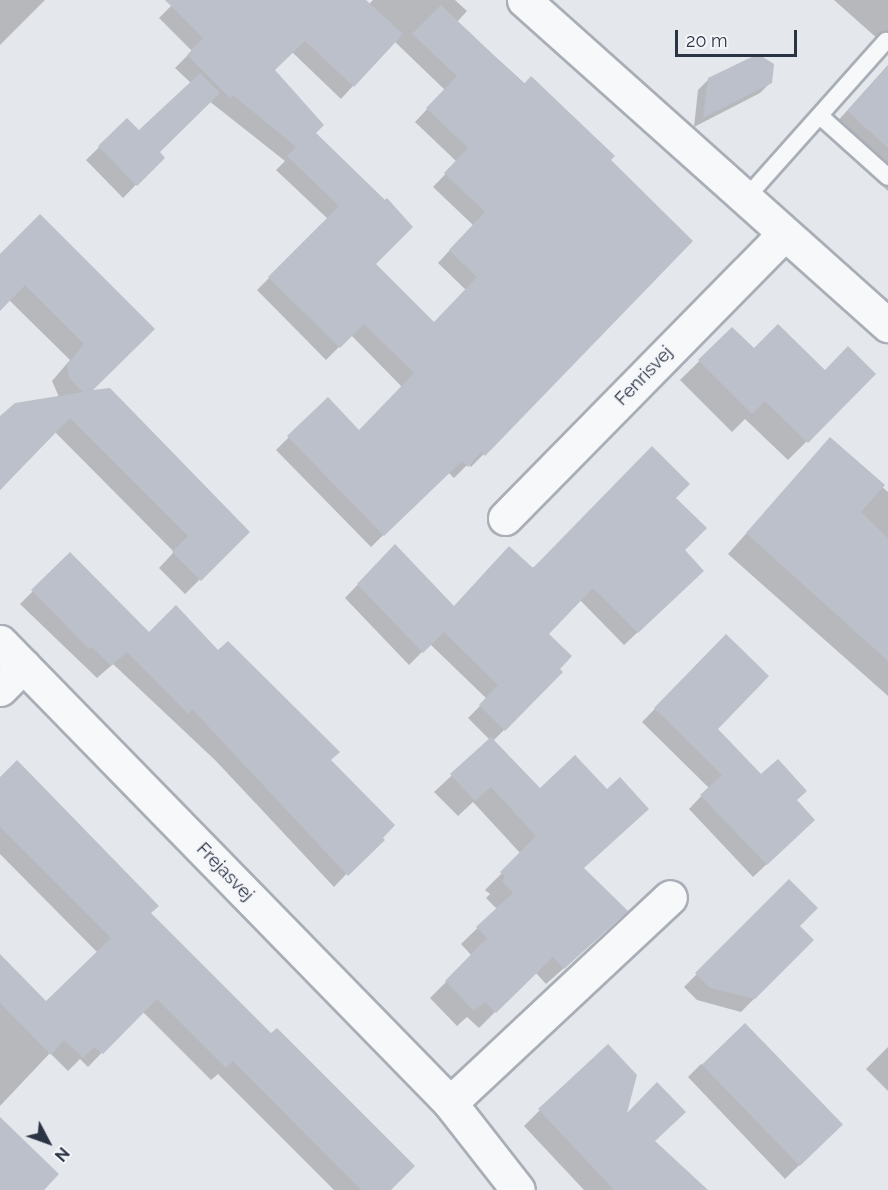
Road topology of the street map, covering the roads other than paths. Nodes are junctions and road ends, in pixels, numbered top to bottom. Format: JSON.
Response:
{"nodes":[{"id":1,"x":524,"y":0,"type":"edge"},
{"id":2,"x":886,"y":41,"type":"dead end"},
{"id":3,"x":820,"y":116,"type":"junction"},
{"id":4,"x":888,"y":177,"type":"edge"},
{"id":5,"x":745,"y":199,"type":"junction"},
{"id":6,"x":783,"y":234,"type":"junction"},
{"id":7,"x":888,"y":325,"type":"edge"},
{"id":8,"x":505,"y":518,"type":"dead end"},
{"id":9,"x":0,"y":642,"type":"edge"},
{"id":10,"x":24,"y":666,"type":"junction"},
{"id":11,"x":0,"y":689,"type":"edge"},
{"id":12,"x":670,"y":897,"type":"dead end"},
{"id":13,"x":450,"y":1103,"type":"junction"},
{"id":14,"x":519,"y":1190,"type":"edge"}],
"edges":[{"from":1,"to":5,"type":"street"},
{"from":2,"to":3,"type":"lane"},
{"from":3,"to":4,"type":"lane"},
{"from":3,"to":5,"type":"lane"},
{"from":5,"to":6,"type":"street"},
{"from":6,"to":7,"type":"street"},
{"from":6,"to":8,"type":"street","name":"Fenrisvej"},
{"from":9,"to":10,"type":"street","name":"Frejasvej"},
{"from":10,"to":11,"type":"street"},
{"from":10,"to":13,"type":"street","name":"Frejasvej"},
{"from":12,"to":13,"type":"street"},
{"from":13,"to":14,"type":"street","name":"Frejasvej"}]}
